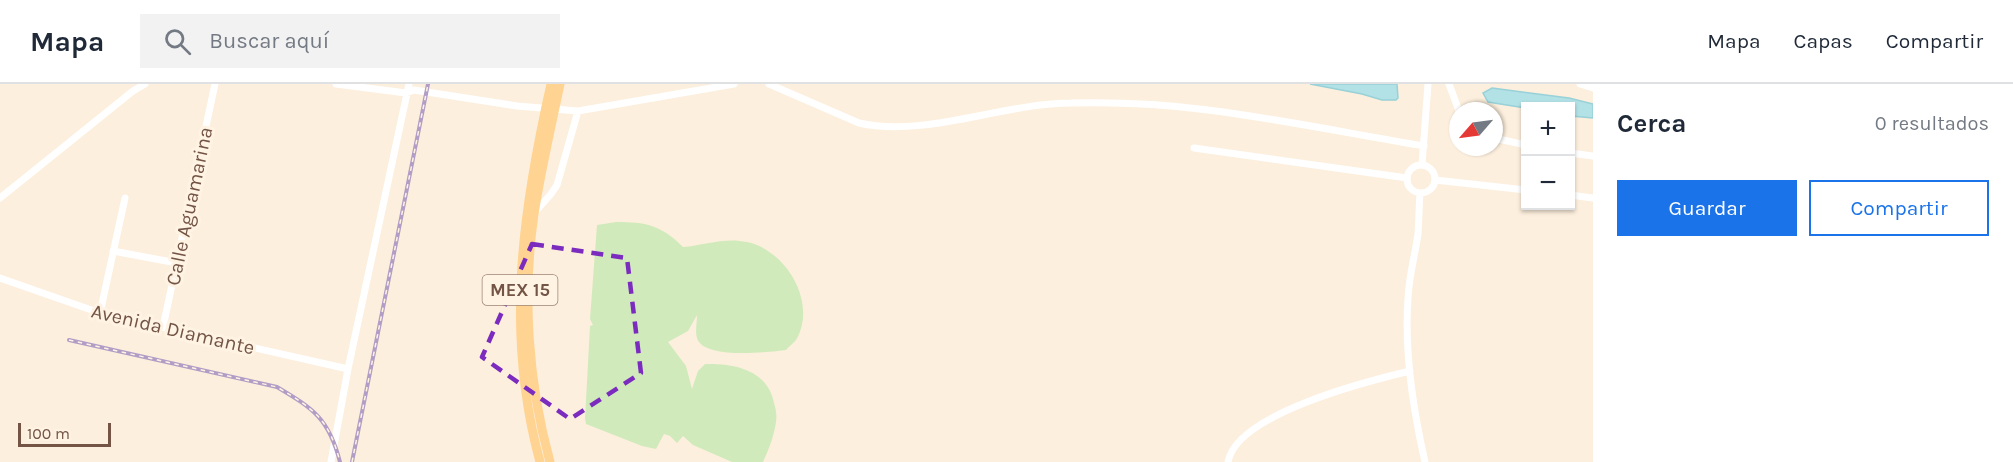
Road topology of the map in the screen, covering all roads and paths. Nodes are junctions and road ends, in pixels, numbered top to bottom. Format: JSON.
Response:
{"nodes":[{"id":1,"x":145,"y":84,"type":"edge"},
{"id":2,"x":215,"y":84,"type":"edge"},
{"id":3,"x":336,"y":84,"type":"edge"},
{"id":4,"x":409,"y":84,"type":"edge"},
{"id":5,"x":551,"y":84,"type":"edge"},
{"id":6,"x":560,"y":84,"type":"edge"},
{"id":7,"x":734,"y":84,"type":"edge"},
{"id":8,"x":769,"y":84,"type":"edge"},
{"id":9,"x":1428,"y":84,"type":"edge"},
{"id":10,"x":1449,"y":84,"type":"edge"},
{"id":11,"x":1581,"y":84,"type":"edge"},
{"id":12,"x":1593,"y":87,"type":"edge"},
{"id":13,"x":406,"y":93,"type":"junction"},
{"id":14,"x":1456,"y":102,"type":"edge"},
{"id":15,"x":578,"y":111,"type":"junction"},
{"id":16,"x":548,"y":120,"type":"junction"},
{"id":17,"x":1503,"y":140,"type":"edge"},
{"id":18,"x":1521,"y":144,"type":"edge"},
{"id":19,"x":1424,"y":146,"type":"junction"},
{"id":20,"x":1194,"y":148,"type":"dead end"},
{"id":21,"x":1575,"y":154,"type":"edge"},
{"id":22,"x":1593,"y":156,"type":"edge"},
{"id":23,"x":1422,"y":165,"type":"junction"},
{"id":24,"x":1407,"y":178,"type":"junction"},
{"id":25,"x":1435,"y":180,"type":"junction"},
{"id":26,"x":1521,"y":189,"type":"edge"},
{"id":27,"x":1420,"y":193,"type":"junction"},
{"id":28,"x":1575,"y":196,"type":"edge"},
{"id":29,"x":0,"y":198,"type":"edge"},
{"id":30,"x":125,"y":198,"type":"dead end"},
{"id":31,"x":1593,"y":198,"type":"edge"},
{"id":32,"x":534,"y":213,"type":"junction"},
{"id":33,"x":113,"y":251,"type":"junction"},
{"id":34,"x":177,"y":263,"type":"junction"},
{"id":35,"x":0,"y":278,"type":"edge"},
{"id":36,"x":100,"y":313,"type":"junction"},
{"id":37,"x":163,"y":327,"type":"junction"},
{"id":38,"x":348,"y":369,"type":"junction"},
{"id":39,"x":1410,"y":371,"type":"junction"},
{"id":40,"x":331,"y":462,"type":"edge"},
{"id":41,"x":540,"y":462,"type":"edge"},
{"id":42,"x":550,"y":462,"type":"edge"},
{"id":43,"x":1228,"y":462,"type":"edge"},
{"id":44,"x":1425,"y":462,"type":"edge"}],
"edges":[{"from":1,"to":29,"type":"street"},
{"from":2,"to":34,"type":"street","name":"Calle Aguamarina"},
{"from":3,"to":13,"type":"street"},
{"from":4,"to":13,"type":"street"},
{"from":5,"to":16,"type":"main road","number":"MEX 15"},
{"from":6,"to":16,"type":"main road","number":"MEX 15"},
{"from":7,"to":15,"type":"street"},
{"from":8,"to":19,"type":"street"},
{"from":9,"to":19,"type":"street"},
{"from":10,"to":14,"type":"street"},
{"from":11,"to":12,"type":"street"},
{"from":13,"to":15,"type":"street"},
{"from":13,"to":38,"type":"street"},
{"from":15,"to":32,"type":"street"},
{"from":16,"to":32,"type":"main road","number":"MEX 15"},
{"from":16,"to":41,"type":"main road","number":"MEX 15"},
{"from":17,"to":18,"type":"street"},
{"from":19,"to":23,"type":"street"},
{"from":20,"to":24,"type":"street"},
{"from":21,"to":22,"type":"street"},
{"from":23,"to":24,"type":"street"},
{"from":23,"to":25,"type":"street"},
{"from":24,"to":27,"type":"street"},
{"from":25,"to":26,"type":"street"},
{"from":25,"to":27,"type":"street"},
{"from":27,"to":39,"type":"street"},
{"from":28,"to":31,"type":"street"},
{"from":30,"to":33,"type":"street"},
{"from":32,"to":42,"type":"main road","number":"MEX 15"},
{"from":33,"to":34,"type":"street"},
{"from":33,"to":36,"type":"street"},
{"from":34,"to":37,"type":"street","name":"Calle Aguamarina"},
{"from":35,"to":36,"type":"street","name":"Avenida Diamante"},
{"from":36,"to":37,"type":"street","name":"Avenida Diamante"},
{"from":37,"to":38,"type":"street","name":"Avenida Diamante"},
{"from":38,"to":40,"type":"street"},
{"from":39,"to":43,"type":"street"},
{"from":39,"to":44,"type":"street"}]}
